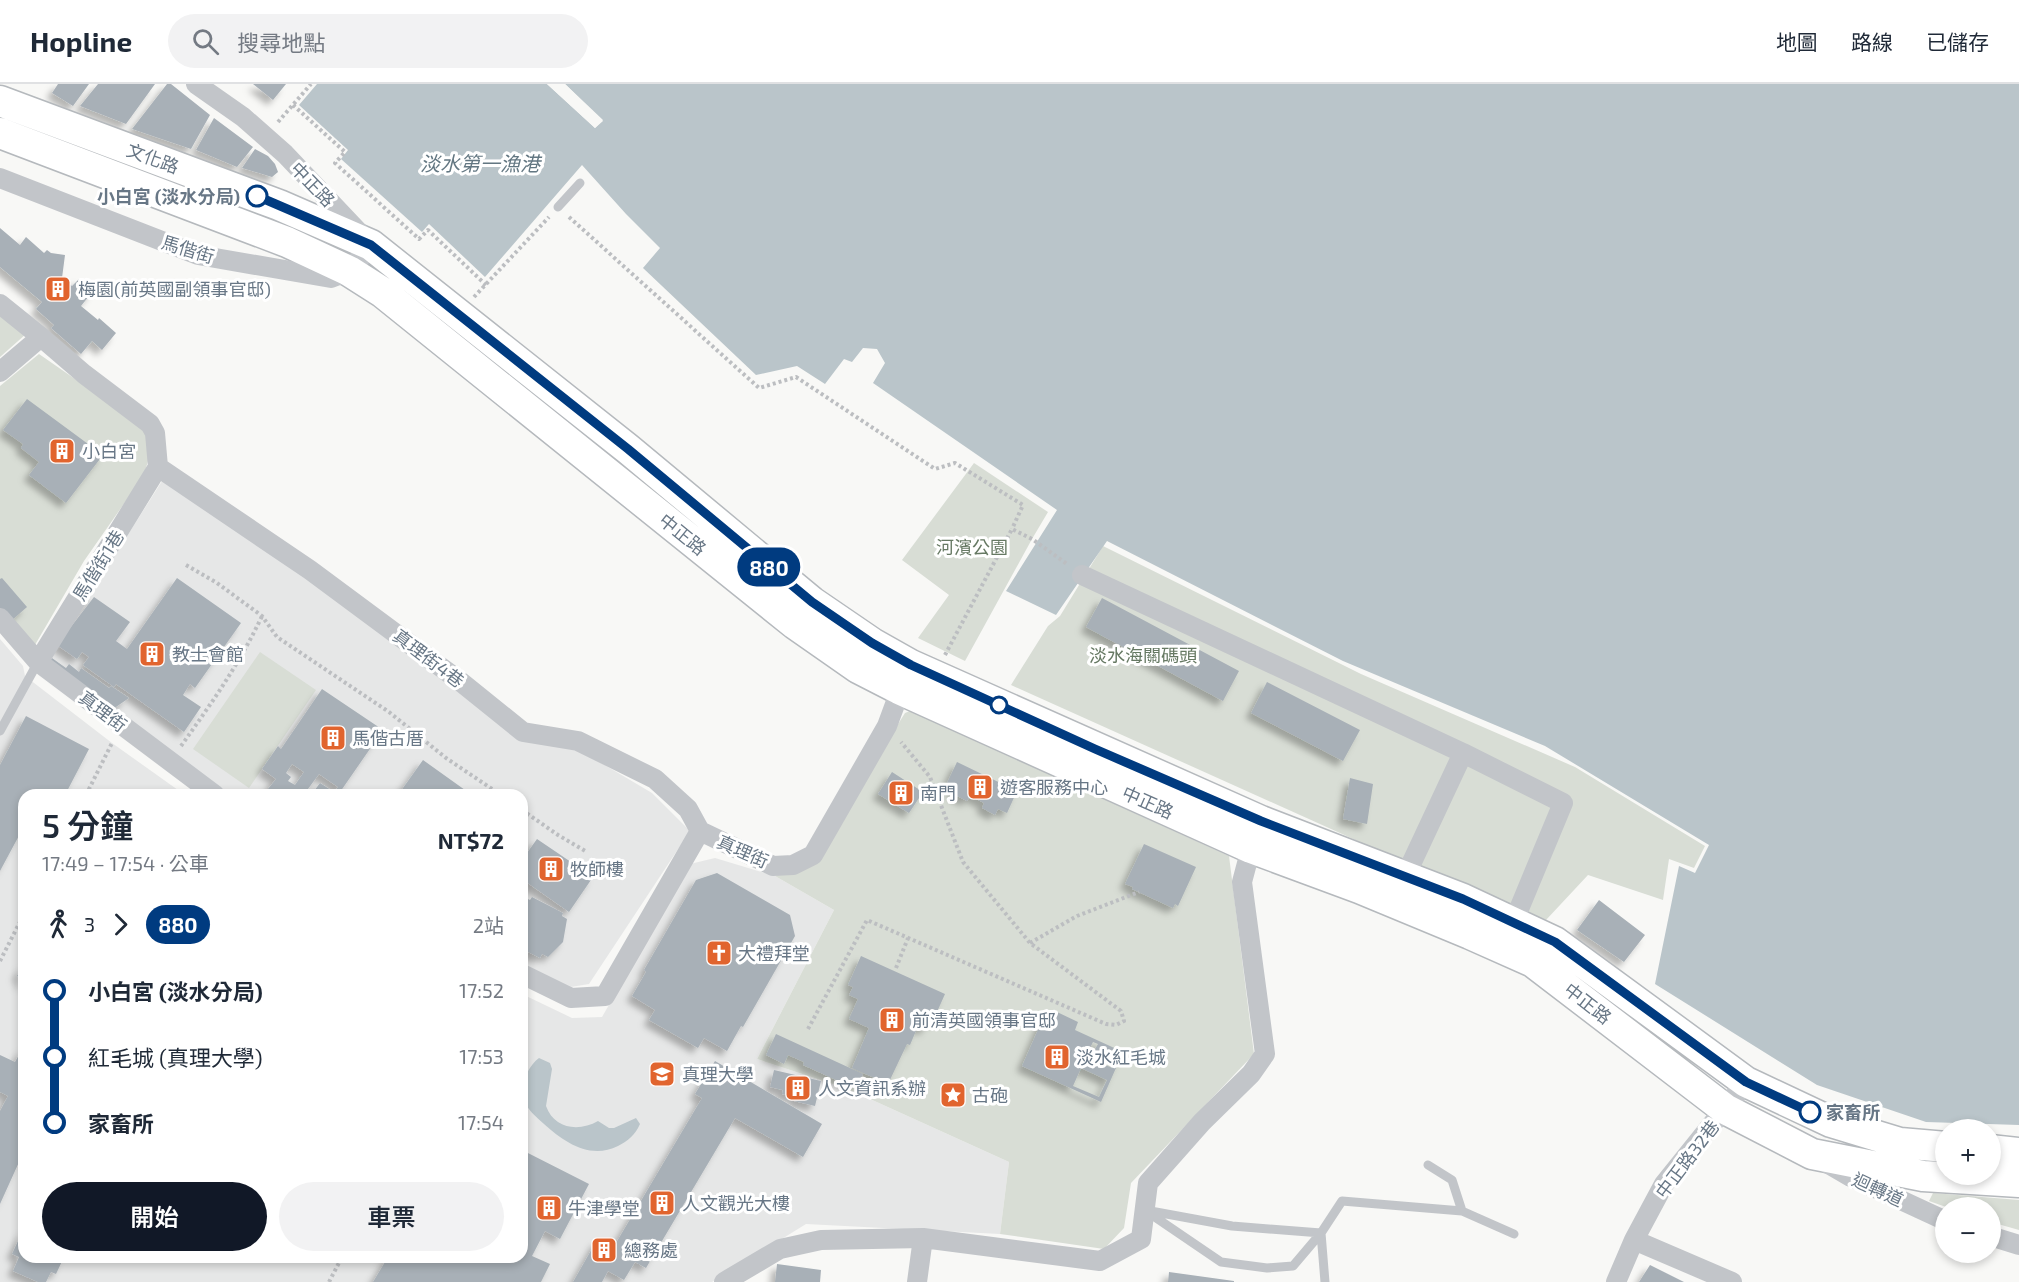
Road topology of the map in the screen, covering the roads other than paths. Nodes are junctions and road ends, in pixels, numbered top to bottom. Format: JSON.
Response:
{"nodes":[{"id":1,"x":196,"y":84,"type":"edge"},
{"id":2,"x":0,"y":101,"type":"edge"},
{"id":3,"x":0,"y":133,"type":"edge"},
{"id":4,"x":0,"y":178,"type":"edge"},
{"id":5,"x":580,"y":183,"type":"dead end"},
{"id":6,"x":558,"y":207,"type":"road end"},
{"id":7,"x":371,"y":245,"type":"junction"},
{"id":8,"x":349,"y":271,"type":"junction"},
{"id":9,"x":0,"y":304,"type":"edge"},
{"id":10,"x":41,"y":337,"type":"junction"},
{"id":11,"x":0,"y":372,"type":"edge"},
{"id":12,"x":158,"y":467,"type":"junction"},
{"id":13,"x":1082,"y":575,"type":"road end"},
{"id":14,"x":0,"y":618,"type":"edge"},
{"id":15,"x":38,"y":662,"type":"junction"},
{"id":16,"x":905,"y":677,"type":"junction"},
{"id":17,"x":0,"y":731,"type":"edge"},
{"id":18,"x":1462,"y":753,"type":"junction"},
{"id":19,"x":207,"y":789,"type":"edge"},
{"id":20,"x":700,"y":831,"type":"junction"},
{"id":21,"x":1251,"y":848,"type":"junction"},
{"id":22,"x":1405,"y":877,"type":"junction"},
{"id":23,"x":1519,"y":909,"type":"dead end"},
{"id":24,"x":528,"y":977,"type":"edge"},
{"id":25,"x":1746,"y":1082,"type":"junction"},
{"id":26,"x":1725,"y":1108,"type":"junction"},
{"id":27,"x":1935,"y":1146,"type":"edge"},
{"id":28,"x":2001,"y":1151,"type":"edge"},
{"id":29,"x":2019,"y":1153,"type":"edge"},
{"id":30,"x":1812,"y":1154,"type":"junction"},
{"id":31,"x":1428,"y":1165,"type":"dead end"},
{"id":32,"x":2019,"y":1182,"type":"edge"},
{"id":33,"x":1145,"y":1210,"type":"junction"},
{"id":34,"x":1462,"y":1211,"type":"junction"},
{"id":35,"x":1935,"y":1216,"type":"edge"},
{"id":36,"x":1321,"y":1233,"type":"junction"},
{"id":37,"x":1514,"y":1234,"type":"dead end"},
{"id":38,"x":923,"y":1238,"type":"junction"},
{"id":39,"x":2001,"y":1239,"type":"edge"},
{"id":40,"x":1634,"y":1240,"type":"junction"},
{"id":41,"x":2019,"y":1245,"type":"edge"},
{"id":42,"x":724,"y":1282,"type":"edge"},
{"id":43,"x":917,"y":1282,"type":"edge"},
{"id":44,"x":1325,"y":1282,"type":"edge"},
{"id":45,"x":1616,"y":1282,"type":"edge"},
{"id":46,"x":1732,"y":1282,"type":"edge"}],
"edges":[{"from":1,"to":7,"type":"street","name":"中正路"},
{"from":2,"to":7,"type":"main road","name":"文化路"},
{"from":3,"to":8,"type":"main road","name":"文化路"},
{"from":4,"to":8,"type":"street","name":"馬偕街"},
{"from":5,"to":6,"type":"lane"},
{"from":7,"to":8,"type":"street"},
{"from":7,"to":16,"type":"main road","name":"中正路"},
{"from":8,"to":16,"type":"main road","name":"中正路"},
{"from":9,"to":10,"type":"street"},
{"from":10,"to":11,"type":"street"},
{"from":10,"to":12,"type":"street"},
{"from":12,"to":15,"type":"street","name":"馬偕街1巷"},
{"from":12,"to":20,"type":"street","name":"真理街4巷"},
{"from":13,"to":18,"type":"street"},
{"from":14,"to":15,"type":"street","name":"真理街"},
{"from":15,"to":17,"type":"lane"},
{"from":15,"to":19,"type":"street","name":"真理街"},
{"from":16,"to":20,"type":"street","name":"真理街"},
{"from":16,"to":21,"type":"main road","name":"中正路"},
{"from":16,"to":22,"type":"main road","name":"中正路"},
{"from":18,"to":22,"type":"street"},
{"from":18,"to":23,"type":"street"},
{"from":20,"to":24,"type":"street","name":"真理街"},
{"from":21,"to":26,"type":"main road","name":"中正路"},
{"from":21,"to":33,"type":"street"},
{"from":22,"to":25,"type":"main road","name":"中正路"},
{"from":25,"to":26,"type":"street","name":"中正路32巷"},
{"from":25,"to":27,"type":"main road","name":"中正路"},
{"from":26,"to":30,"type":"main road","name":"中正路"},
{"from":26,"to":40,"type":"street","name":"中正路32巷"},
{"from":28,"to":29,"type":"main road"},
{"from":30,"to":32,"type":"main road","name":"中正路"},
{"from":30,"to":35,"type":"street","name":"迴轉道"},
{"from":31,"to":34,"type":"lane"},
{"from":33,"to":36,"type":"lane"},
{"from":33,"to":36,"type":"lane"},
{"from":33,"to":38,"type":"street"},
{"from":34,"to":36,"type":"lane"},
{"from":34,"to":37,"type":"lane"},
{"from":36,"to":44,"type":"lane"},
{"from":38,"to":42,"type":"street"},
{"from":38,"to":43,"type":"street"},
{"from":39,"to":41,"type":"street"},
{"from":40,"to":45,"type":"street","name":"中正路32巷"},
{"from":40,"to":46,"type":"street"}]}
